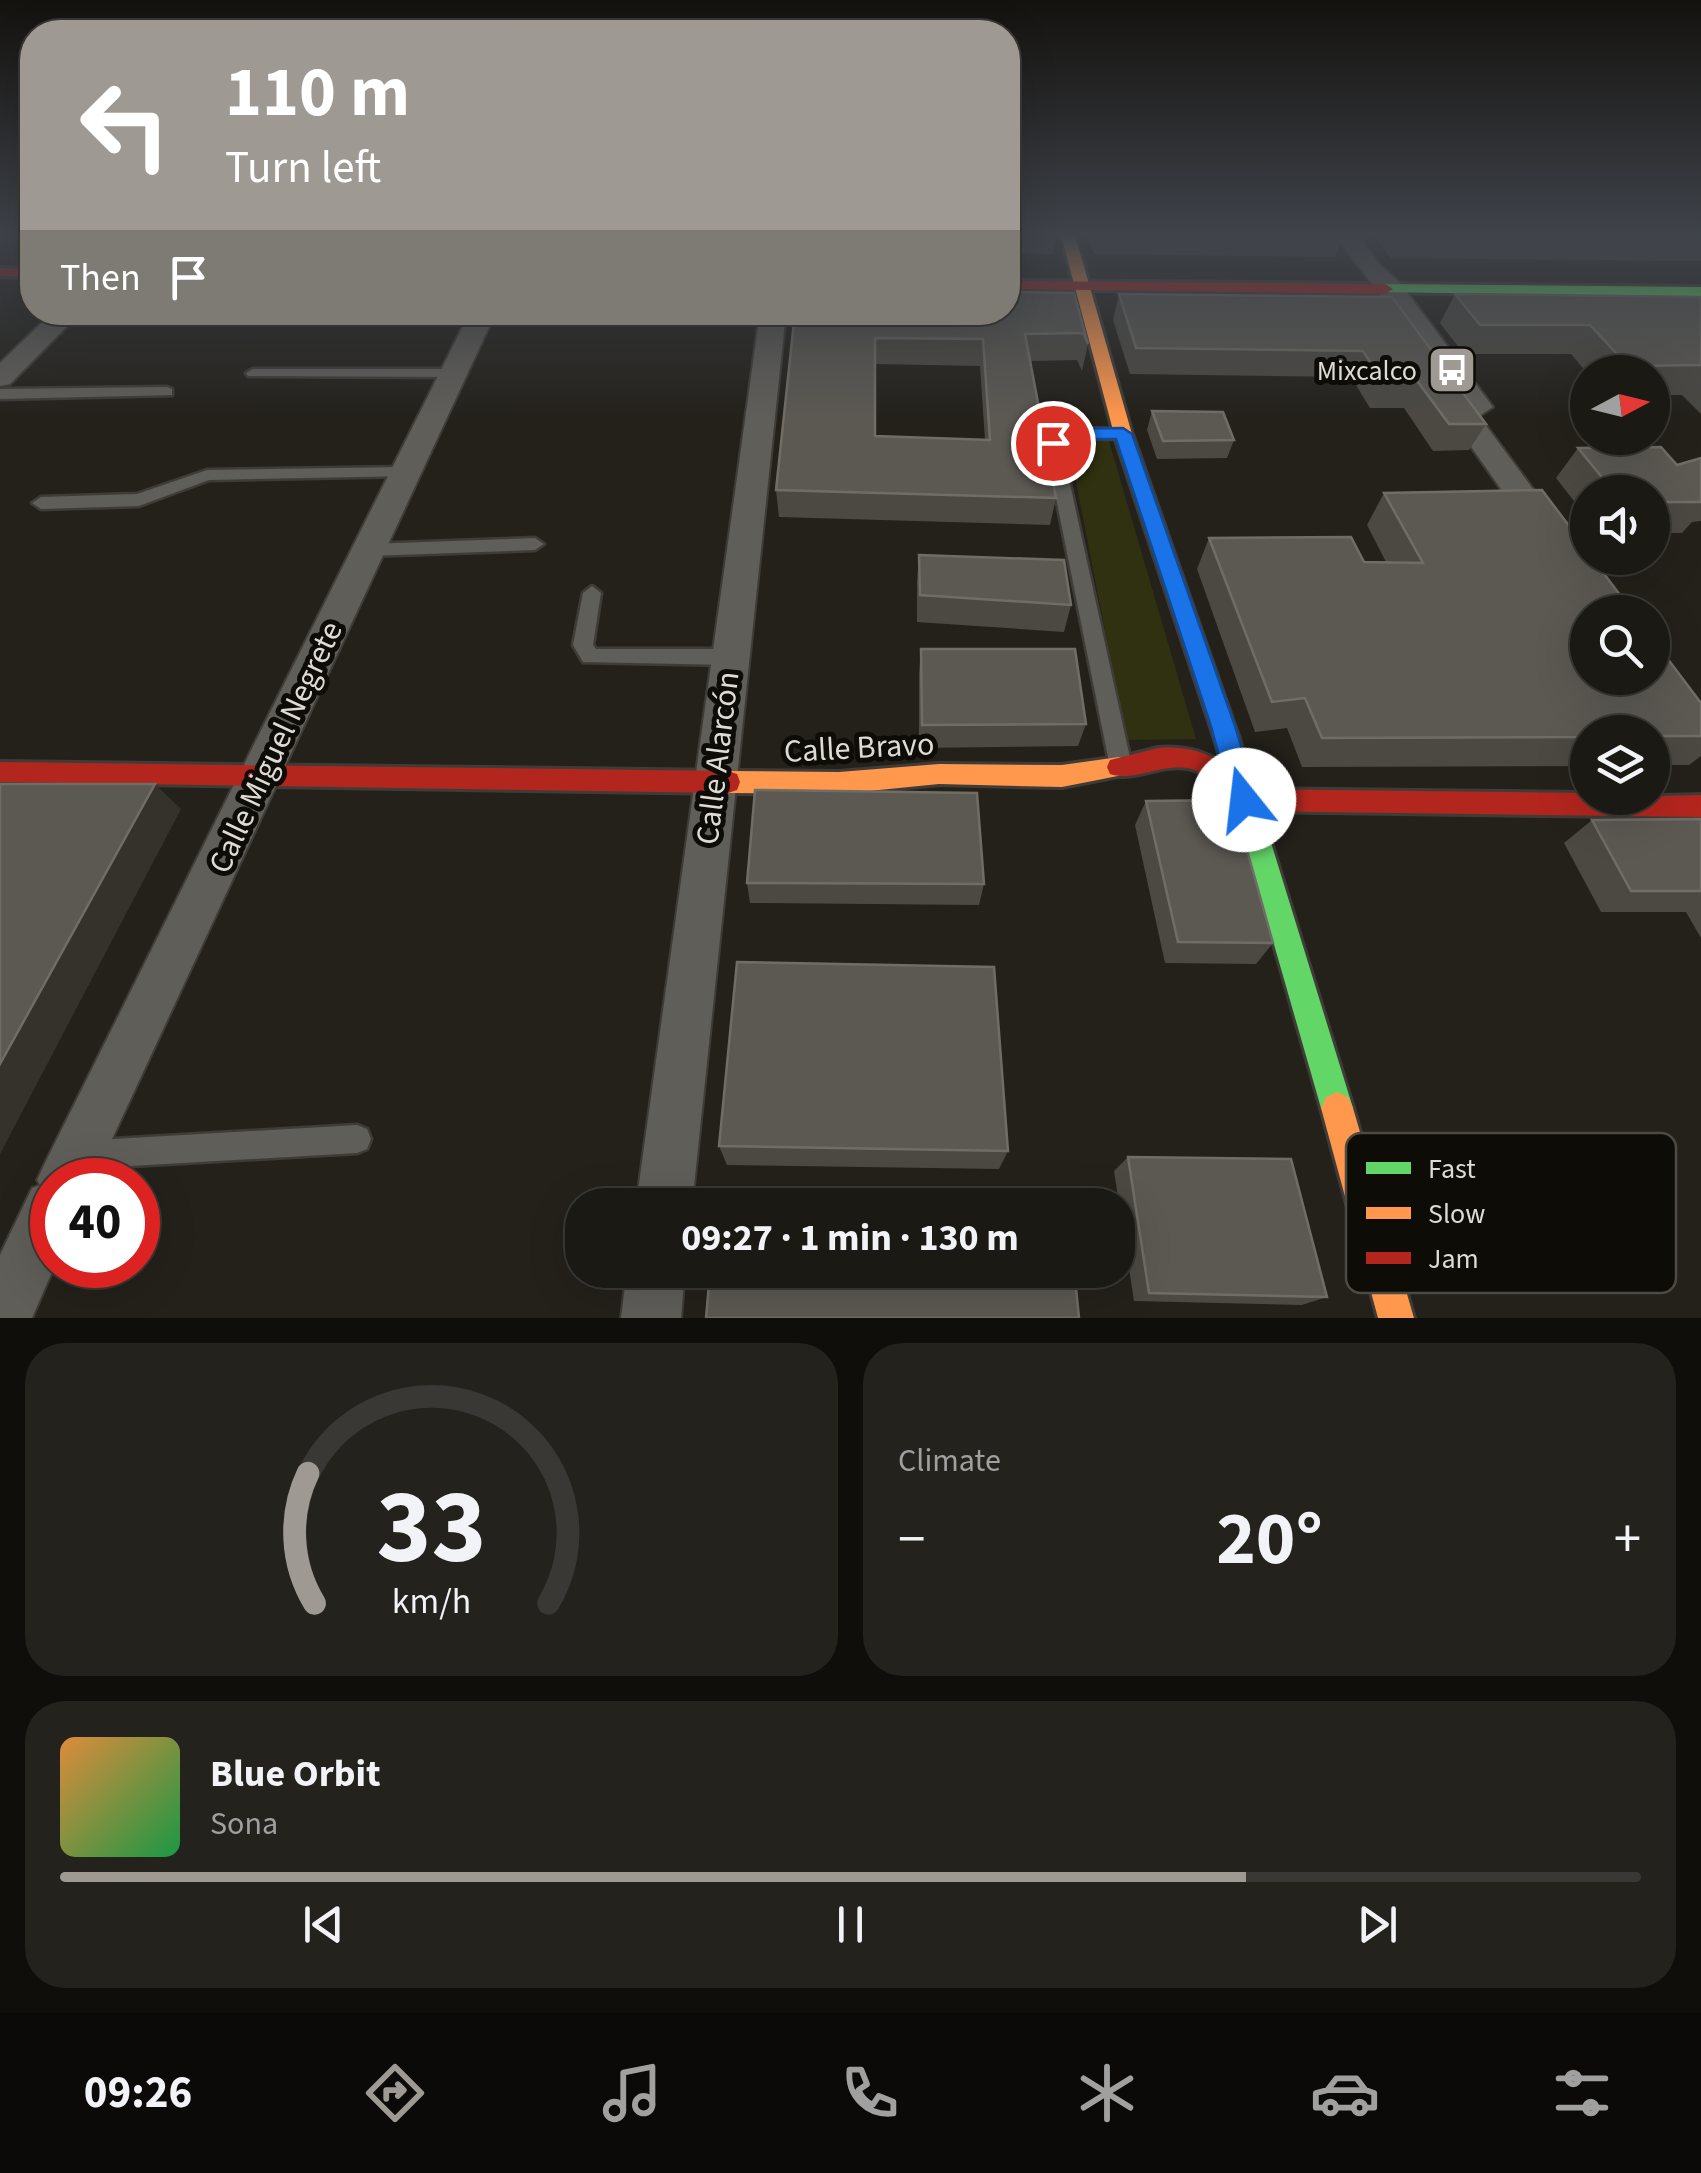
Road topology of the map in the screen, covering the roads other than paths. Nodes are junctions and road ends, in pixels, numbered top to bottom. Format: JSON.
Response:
{"nodes":[{"id":1,"x":1087,"y":297,"type":"edge"},
{"id":2,"x":1388,"y":297,"type":"edge"},
{"id":3,"x":1389,"y":297,"type":"edge"},
{"id":4,"x":55,"y":325,"type":"edge"},
{"id":5,"x":477,"y":325,"type":"edge"},
{"id":6,"x":771,"y":325,"type":"edge"},
{"id":7,"x":454,"y":373,"type":"junction"},
{"id":8,"x":253,"y":374,"type":"dead end"},
{"id":9,"x":0,"y":378,"type":"edge"},
{"id":10,"x":167,"y":392,"type":"dead end"},
{"id":11,"x":0,"y":394,"type":"edge"},
{"id":12,"x":1123,"y":434,"type":"junction"},
{"id":13,"x":404,"y":472,"type":"junction"},
{"id":14,"x":41,"y":503,"type":"dead end"},
{"id":15,"x":1570,"y":533,"type":"edge"},
{"id":16,"x":535,"y":544,"type":"dead end"},
{"id":17,"x":368,"y":550,"type":"junction"},
{"id":18,"x":1602,"y":575,"type":"edge"},
{"id":19,"x":592,"y":593,"type":"dead end"},
{"id":20,"x":1594,"y":595,"type":"edge"},
{"id":21,"x":1617,"y":595,"type":"edge"},
{"id":22,"x":729,"y":657,"type":"junction"},
{"id":23,"x":1121,"y":768,"type":"junction"},
{"id":24,"x":0,"y":772,"type":"edge"},
{"id":25,"x":262,"y":777,"type":"junction"},
{"id":26,"x":714,"y":784,"type":"junction"},
{"id":27,"x":1244,"y":800,"type":"junction"},
{"id":28,"x":1701,"y":806,"type":"edge"},
{"id":29,"x":356,"y":1139,"type":"dead end"},
{"id":30,"x":1346,"y":1140,"type":"edge"},
{"id":31,"x":76,"y":1158,"type":"edge"},
{"id":32,"x":160,"y":1159,"type":"edge"},
{"id":33,"x":666,"y":1188,"type":"edge"},
{"id":34,"x":30,"y":1255,"type":"edge"},
{"id":35,"x":654,"y":1288,"type":"edge"},
{"id":36,"x":1389,"y":1293,"type":"edge"},
{"id":37,"x":1,"y":1318,"type":"edge"},
{"id":38,"x":651,"y":1318,"type":"edge"},
{"id":39,"x":1396,"y":1318,"type":"edge"}],
"edges":[{"from":1,"to":12,"type":"street"},
{"from":2,"to":20,"type":"street"},
{"from":3,"to":15,"type":"street"},
{"from":4,"to":9,"type":"street"},
{"from":5,"to":7,"type":"street","name":"Calle Miguel Negrete"},
{"from":6,"to":22,"type":"street","name":"Calle Alarcón"},
{"from":7,"to":8,"type":"lane"},
{"from":7,"to":13,"type":"street","name":"Calle Miguel Negrete"},
{"from":10,"to":11,"type":"lane"},
{"from":12,"to":23,"type":"lane"},
{"from":12,"to":27,"type":"street"},
{"from":13,"to":14,"type":"lane"},
{"from":13,"to":17,"type":"street","name":"Calle Miguel Negrete"},
{"from":16,"to":17,"type":"lane"},
{"from":17,"to":25,"type":"street","name":"Calle Miguel Negrete"},
{"from":18,"to":21,"type":"street"},
{"from":19,"to":22,"type":"lane"},
{"from":22,"to":26,"type":"street","name":"Calle Alarcón"},
{"from":23,"to":26,"type":"street","name":"Calle Bravo"},
{"from":23,"to":27,"type":"street","name":"Calle Bravo"},
{"from":24,"to":25,"type":"street","name":"Calle Bravo"},
{"from":25,"to":26,"type":"street","name":"Calle Bravo"},
{"from":25,"to":31,"type":"street","name":"Calle Miguel Negrete"},
{"from":26,"to":33,"type":"street","name":"Calle Alarcón"},
{"from":27,"to":28,"type":"street"},
{"from":27,"to":30,"type":"street"},
{"from":29,"to":32,"type":"lane"},
{"from":34,"to":37,"type":"street"},
{"from":35,"to":38,"type":"street"},
{"from":36,"to":39,"type":"street"}]}
